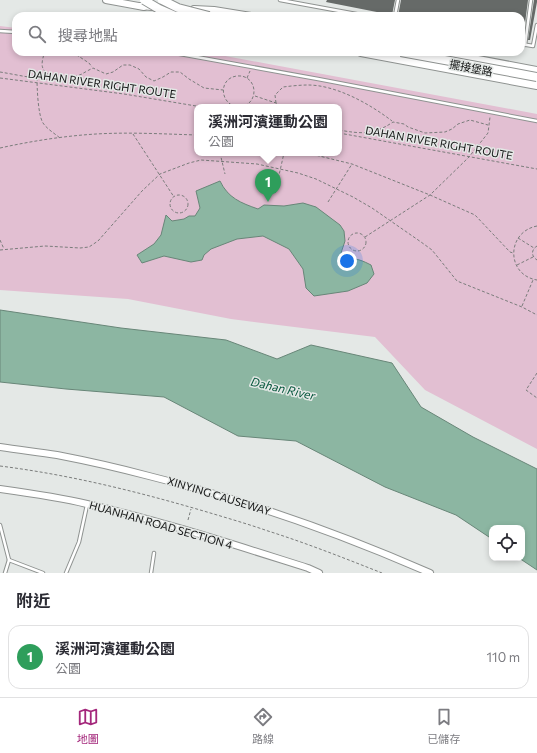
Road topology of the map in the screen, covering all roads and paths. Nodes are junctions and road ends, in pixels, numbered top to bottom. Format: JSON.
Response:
{"nodes":[{"id":1,"x":106,"y":0,"type":"edge"},
{"id":2,"x":162,"y":0,"type":"edge"},
{"id":3,"x":280,"y":0,"type":"edge"},
{"id":4,"x":398,"y":0,"type":"edge"},
{"id":5,"x":531,"y":0,"type":"edge"},
{"id":6,"x":142,"y":3,"type":"edge"},
{"id":7,"x":166,"y":12,"type":"edge"},
{"id":8,"x":171,"y":12,"type":"edge"},
{"id":9,"x":193,"y":12,"type":"edge"},
{"id":10,"x":226,"y":12,"type":"edge"},
{"id":11,"x":345,"y":12,"type":"edge"},
{"id":12,"x":396,"y":12,"type":"edge"},
{"id":13,"x":537,"y":24,"type":"edge"},
{"id":14,"x":0,"y":31,"type":"edge"},
{"id":15,"x":12,"y":32,"type":"edge"},
{"id":16,"x":525,"y":45,"type":"joint"},
{"id":17,"x":44,"y":56,"type":"edge"},
{"id":18,"x":78,"y":56,"type":"edge"},
{"id":19,"x":191,"y":56,"type":"edge"},
{"id":20,"x":382,"y":56,"type":"edge"},
{"id":21,"x":403,"y":56,"type":"edge"},
{"id":22,"x":424,"y":56,"type":"edge"},
{"id":23,"x":464,"y":56,"type":"joint"},
{"id":24,"x":462,"y":67,"type":"junction"},
{"id":25,"x":93,"y":68,"type":"junction"},
{"id":26,"x":537,"y":70,"type":"edge"},
{"id":27,"x":250,"y":71,"type":"dead end"},
{"id":28,"x":0,"y":72,"type":"edge"},
{"id":29,"x":537,"y":77,"type":"edge"},
{"id":30,"x":0,"y":78,"type":"edge"},
{"id":31,"x":37,"y":78,"type":"junction"},
{"id":32,"x":53,"y":78,"type":"junction"},
{"id":33,"x":247,"y":78,"type":"junction"},
{"id":34,"x":537,"y":81,"type":"edge"},
{"id":35,"x":37,"y":83,"type":"junction"},
{"id":36,"x":330,"y":85,"type":"dead end"},
{"id":37,"x":537,"y":85,"type":"edge"},
{"id":38,"x":330,"y":87,"type":"junction"},
{"id":39,"x":224,"y":90,"type":"junction"},
{"id":40,"x":254,"y":96,"type":"junction"},
{"id":41,"x":276,"y":103,"type":"joint"},
{"id":42,"x":229,"y":104,"type":"edge"},
{"id":43,"x":248,"y":104,"type":"edge"},
{"id":44,"x":194,"y":106,"type":"edge"},
{"id":45,"x":490,"y":117,"type":"dead end"},
{"id":46,"x":393,"y":122,"type":"junction"},
{"id":47,"x":537,"y":122,"type":"edge"},
{"id":48,"x":488,"y":126,"type":"junction"},
{"id":49,"x":342,"y":131,"type":"edge"},
{"id":50,"x":133,"y":134,"type":"junction"},
{"id":51,"x":342,"y":134,"type":"edge"},
{"id":52,"x":194,"y":135,"type":"edge"},
{"id":53,"x":60,"y":138,"type":"junction"},
{"id":54,"x":0,"y":148,"type":"edge"},
{"id":55,"x":221,"y":156,"type":"edge"},
{"id":56,"x":283,"y":156,"type":"edge"},
{"id":57,"x":319,"y":156,"type":"edge"},
{"id":58,"x":469,"y":157,"type":"junction"},
{"id":59,"x":222,"y":161,"type":"junction"},
{"id":60,"x":352,"y":164,"type":"junction"},
{"id":61,"x":281,"y":169,"type":"junction"},
{"id":62,"x":537,"y":169,"type":"edge"},
{"id":63,"x":160,"y":174,"type":"junction"},
{"id":64,"x":224,"y":174,"type":"dead end"},
{"id":65,"x":337,"y":188,"type":"junction"},
{"id":66,"x":275,"y":193,"type":"dead end"},
{"id":67,"x":430,"y":195,"type":"junction"},
{"id":68,"x":174,"y":197,"type":"junction"},
{"id":69,"x":328,"y":202,"type":"dead end"},
{"id":70,"x":390,"y":221,"type":"junction"},
{"id":71,"x":537,"y":226,"type":"edge"},
{"id":72,"x":365,"y":237,"type":"junction"},
{"id":73,"x":518,"y":238,"type":"junction"},
{"id":74,"x":0,"y":240,"type":"edge"},
{"id":75,"x":537,"y":246,"type":"edge"},
{"id":76,"x":534,"y":248,"type":"junction"},
{"id":77,"x":0,"y":250,"type":"edge"},
{"id":78,"x":4,"y":250,"type":"junction"},
{"id":79,"x":513,"y":253,"type":"junction"},
{"id":80,"x":533,"y":257,"type":"junction"},
{"id":81,"x":537,"y":260,"type":"edge"},
{"id":82,"x":516,"y":265,"type":"junction"},
{"id":83,"x":534,"y":280,"type":"junction"},
{"id":84,"x":537,"y":280,"type":"edge"},
{"id":85,"x":522,"y":307,"type":"junction"},
{"id":86,"x":537,"y":315,"type":"edge"},
{"id":87,"x":537,"y":373,"type":"edge"},
{"id":88,"x":537,"y":398,"type":"edge"},
{"id":89,"x":0,"y":447,"type":"edge"},
{"id":90,"x":0,"y":466,"type":"edge"},
{"id":91,"x":0,"y":489,"type":"edge"},
{"id":92,"x":87,"y":504,"type":"junction"},
{"id":93,"x":191,"y":508,"type":"junction"},
{"id":94,"x":188,"y":520,"type":"dead end"},
{"id":95,"x":0,"y":525,"type":"edge"},
{"id":96,"x":154,"y":553,"type":"dead end"},
{"id":97,"x":9,"y":560,"type":"junction"},
{"id":98,"x":5,"y":573,"type":"edge"},
{"id":99,"x":42,"y":573,"type":"edge"},
{"id":100,"x":66,"y":573,"type":"edge"},
{"id":101,"x":151,"y":573,"type":"edge"},
{"id":102,"x":319,"y":573,"type":"edge"},
{"id":103,"x":382,"y":573,"type":"edge"},
{"id":104,"x":430,"y":573,"type":"edge"}],
"edges":[{"from":1,"to":6,"type":"street"},
{"from":2,"to":9,"type":"highway","bridge":true},
{"from":3,"to":11,"type":"lane"},
{"from":4,"to":12,"type":"lane"},
{"from":5,"to":16,"type":"lane"},
{"from":6,"to":7,"type":"highway","bridge":true},
{"from":6,"to":8,"type":"street"},
{"from":6,"to":10,"type":"street"},
{"from":13,"to":16,"type":"lane"},
{"from":14,"to":15,"type":"lane"},
{"from":17,"to":32,"type":"path"},
{"from":18,"to":25,"type":"path"},
{"from":19,"to":47,"type":"lane"},
{"from":20,"to":37,"type":"highway"},
{"from":21,"to":24,"type":"street","name":"擺接堡路"},
{"from":22,"to":29,"type":"highway","bridge":true},
{"from":23,"to":24,"type":"street"},
{"from":23,"to":26,"type":"street","name":"擺接堡路"},
{"from":24,"to":34,"type":"street","name":"擺接堡路"},
{"from":25,"to":32,"type":"path"},
{"from":25,"to":39,"type":"path"},
{"from":27,"to":33,"type":"path"},
{"from":28,"to":31,"type":"path"},
{"from":30,"to":35,"type":"path","name":"DAHAN RIVER RIGHT ROUTE"},
{"from":31,"to":32,"type":"path"},
{"from":31,"to":35,"type":"path"},
{"from":33,"to":39,"type":"path"},
{"from":33,"to":40,"type":"path"},
{"from":35,"to":44,"type":"path","name":"DAHAN RIVER RIGHT ROUTE"},
{"from":35,"to":53,"type":"path"},
{"from":36,"to":38,"type":"path"},
{"from":38,"to":41,"type":"path"},
{"from":38,"to":46,"type":"path"},
{"from":39,"to":42,"type":"path"},
{"from":40,"to":41,"type":"path"},
{"from":40,"to":43,"type":"path"},
{"from":45,"to":48,"type":"path"},
{"from":46,"to":48,"type":"path"},
{"from":46,"to":49,"type":"path"},
{"from":48,"to":58,"type":"path"},
{"from":50,"to":52,"type":"path"},
{"from":50,"to":53,"type":"path"},
{"from":50,"to":63,"type":"path"},
{"from":51,"to":58,"type":"path","name":"DAHAN RIVER RIGHT ROUTE"},
{"from":53,"to":54,"type":"path"},
{"from":55,"to":59,"type":"path"},
{"from":56,"to":61,"type":"path"},
{"from":57,"to":60,"type":"path"},
{"from":58,"to":62,"type":"path","name":"DAHAN RIVER RIGHT ROUTE"},
{"from":58,"to":67,"type":"path"},
{"from":59,"to":61,"type":"path"},
{"from":59,"to":63,"type":"path"},
{"from":59,"to":64,"type":"path"},
{"from":60,"to":65,"type":"path"},
{"from":60,"to":67,"type":"path"},
{"from":61,"to":65,"type":"path"},
{"from":61,"to":66,"type":"path"},
{"from":63,"to":68,"type":"path"},
{"from":63,"to":78,"type":"path"},
{"from":65,"to":69,"type":"path"},
{"from":65,"to":70,"type":"path"},
{"from":67,"to":70,"type":"path"},
{"from":67,"to":79,"type":"path"},
{"from":68,"to":68,"type":"path"},
{"from":70,"to":72,"type":"path"},
{"from":70,"to":85,"type":"path"},
{"from":71,"to":73,"type":"path"},
{"from":72,"to":72,"type":"path"},
{"from":73,"to":76,"type":"path"},
{"from":73,"to":79,"type":"path"},
{"from":74,"to":78,"type":"path"},
{"from":75,"to":76,"type":"path"},
{"from":76,"to":80,"type":"path"},
{"from":77,"to":78,"type":"path"},
{"from":79,"to":82,"type":"path"},
{"from":80,"to":81,"type":"path"},
{"from":80,"to":82,"type":"path"},
{"from":82,"to":83,"type":"path"},
{"from":83,"to":84,"type":"path"},
{"from":83,"to":85,"type":"path"},
{"from":85,"to":86,"type":"path"},
{"from":87,"to":88,"type":"path"},
{"from":89,"to":104,"type":"street","name":"XINYING CAUSEWAY"},
{"from":90,"to":93,"type":"path"},
{"from":91,"to":92,"type":"street","name":"HUANHAN ROAD SECTION 4"},
{"from":92,"to":100,"type":"lane"},
{"from":92,"to":102,"type":"street","name":"HUANHAN ROAD SECTION 4"},
{"from":93,"to":94,"type":"path"},
{"from":93,"to":103,"type":"path"},
{"from":95,"to":97,"type":"lane"},
{"from":96,"to":101,"type":"lane"},
{"from":97,"to":98,"type":"lane"},
{"from":97,"to":99,"type":"lane"}]}
